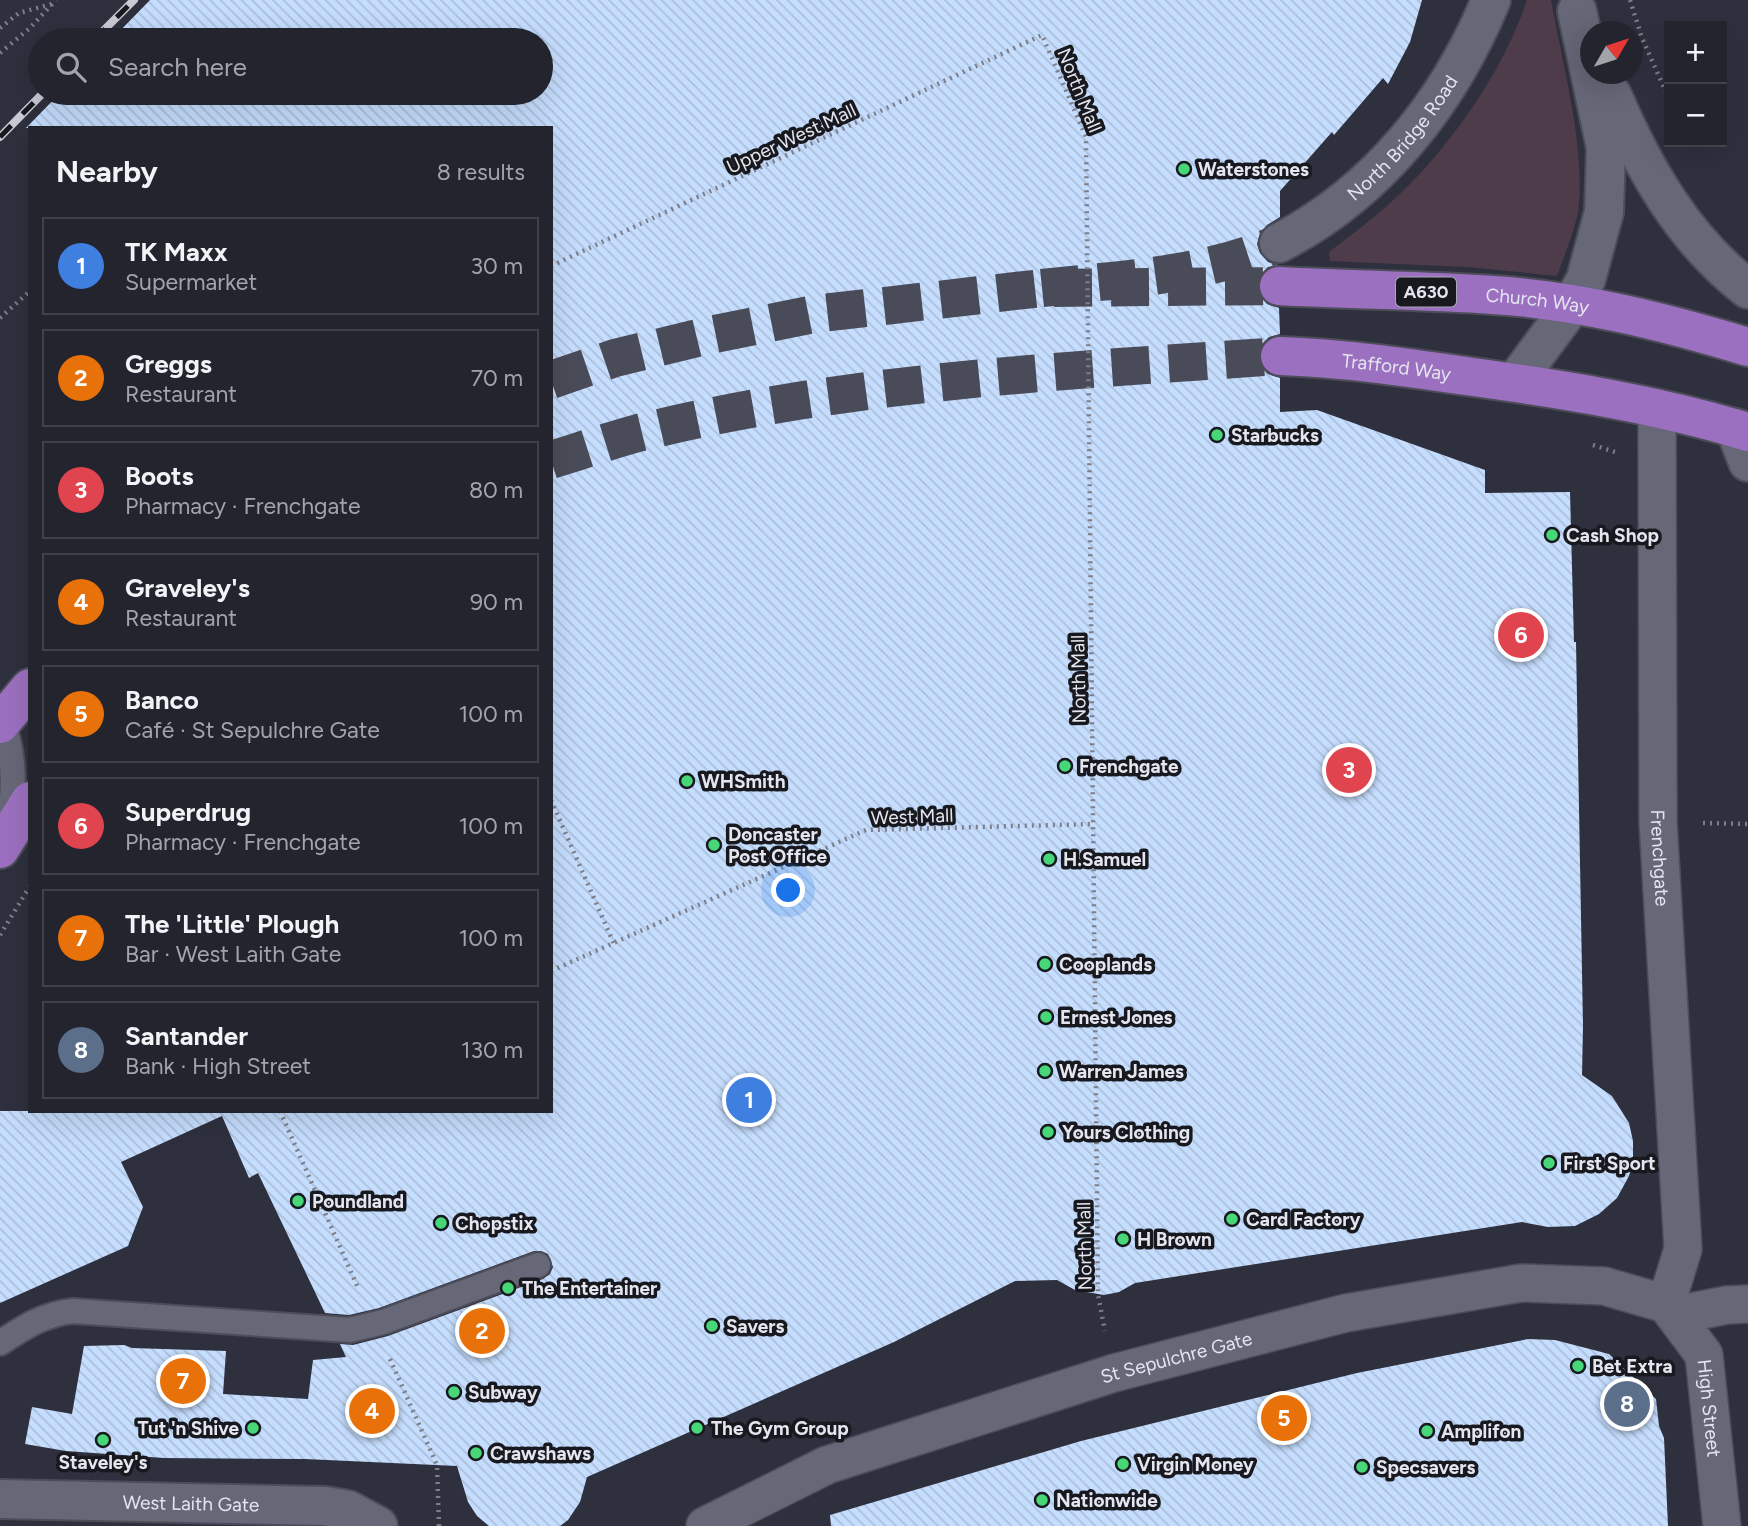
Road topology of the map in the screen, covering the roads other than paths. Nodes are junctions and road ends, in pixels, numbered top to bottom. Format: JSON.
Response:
{"nodes":[{"id":1,"x":1491,"y":0,"type":"edge"},
{"id":2,"x":1580,"y":18,"type":"edge"},
{"id":3,"x":1607,"y":84,"type":"edge"},
{"id":4,"x":1279,"y":243,"type":"tunnel mouth"},
{"id":5,"x":1279,"y":286,"type":"tunnel mouth"},
{"id":6,"x":1748,"y":289,"type":"edge"},
{"id":7,"x":1572,"y":305,"type":"junction"},
{"id":8,"x":1748,"y":347,"type":"edge"},
{"id":9,"x":1280,"y":356,"type":"tunnel mouth"},
{"id":10,"x":1515,"y":382,"type":"junction"},
{"id":11,"x":1657,"y":408,"type":"junction"},
{"id":12,"x":1744,"y":441,"type":"edge"},
{"id":13,"x":28,"y":690,"type":"edge"},
{"id":14,"x":1,"y":720,"type":"edge"},
{"id":15,"x":28,"y":804,"type":"edge"},
{"id":16,"x":1,"y":847,"type":"edge"},
{"id":17,"x":538,"y":1265,"type":"dead end"},
{"id":18,"x":1748,"y":1304,"type":"edge"},
{"id":19,"x":1671,"y":1310,"type":"junction"},
{"id":20,"x":0,"y":1343,"type":"edge"},
{"id":21,"x":0,"y":1499,"type":"edge"},
{"id":22,"x":378,"y":1526,"type":"edge"},
{"id":23,"x":705,"y":1526,"type":"edge"},
{"id":24,"x":1722,"y":1526,"type":"edge"}],
"edges":[{"from":1,"to":4,"type":"street","name":"North Bridge Road"},
{"from":2,"to":7,"type":"street"},
{"from":3,"to":6,"type":"street"},
{"from":5,"to":7,"type":"highway","name":"Church Way","number":"A630"},
{"from":7,"to":8,"type":"highway","name":"Church Way","number":"A630"},
{"from":7,"to":10,"type":"street"},
{"from":9,"to":10,"type":"highway","name":"Trafford Way"},
{"from":10,"to":11,"type":"highway"},
{"from":11,"to":12,"type":"highway"},
{"from":11,"to":19,"type":"street","name":"Frenchgate"},
{"from":13,"to":14,"type":"highway"},
{"from":14,"to":16,"type":"lane"},
{"from":15,"to":16,"type":"highway"},
{"from":17,"to":20,"type":"lane"},
{"from":18,"to":19,"type":"street"},
{"from":19,"to":23,"type":"street","name":"St Sepulchre Gate"},
{"from":19,"to":24,"type":"street","name":"High Street"},
{"from":21,"to":22,"type":"street","name":"West Laith Gate"}]}
